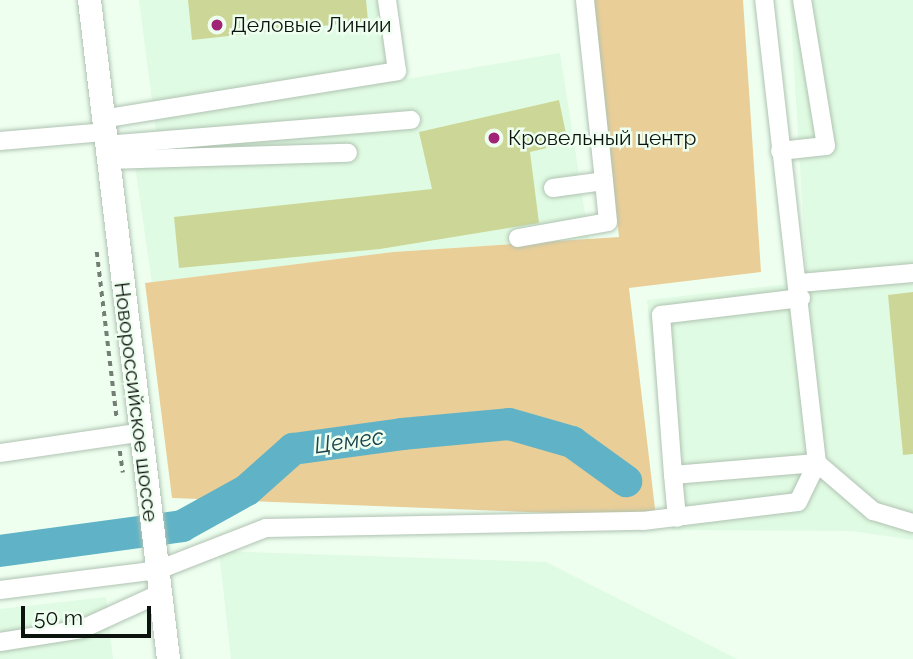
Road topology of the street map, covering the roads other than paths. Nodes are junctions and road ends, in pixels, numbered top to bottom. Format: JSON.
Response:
{"nodes":[{"id":1,"x":89,"y":0,"type":"edge"},
{"id":2,"x":387,"y":0,"type":"edge"},
{"id":3,"x":585,"y":0,"type":"edge"},
{"id":4,"x":764,"y":0,"type":"edge"},
{"id":5,"x":802,"y":0,"type":"edge"},
{"id":6,"x":411,"y":120,"type":"dead end"},
{"id":7,"x":104,"y":139,"type":"junction"},
{"id":8,"x":0,"y":141,"type":"edge"},
{"id":9,"x":780,"y":150,"type":"junction"},
{"id":10,"x":348,"y":153,"type":"dead end"},
{"id":11,"x":604,"y":181,"type":"junction"},
{"id":12,"x":553,"y":187,"type":"dead end"},
{"id":13,"x":518,"y":238,"type":"dead end"},
{"id":14,"x":913,"y":273,"type":"edge"},
{"id":15,"x":801,"y":291,"type":"junction"},
{"id":16,"x":137,"y":433,"type":"junction"},
{"id":17,"x":0,"y":453,"type":"edge"},
{"id":18,"x":817,"y":463,"type":"junction"},
{"id":19,"x":673,"y":475,"type":"junction"},
{"id":20,"x":677,"y":518,"type":"junction"},
{"id":21,"x":913,"y":523,"type":"edge"},
{"id":22,"x":158,"y":572,"type":"junction"},
{"id":23,"x":0,"y":590,"type":"edge"},
{"id":24,"x":0,"y":642,"type":"edge"},
{"id":25,"x":168,"y":659,"type":"edge"}],
"edges":[{"from":1,"to":7,"type":"main road","name":"Новороссийское шоссе"},
{"from":2,"to":7,"type":"lane"},
{"from":3,"to":11,"type":"lane"},
{"from":4,"to":9,"type":"lane"},
{"from":5,"to":9,"type":"lane"},
{"from":6,"to":7,"type":"lane"},
{"from":7,"to":8,"type":"lane"},
{"from":7,"to":10,"type":"lane"},
{"from":7,"to":16,"type":"main road","name":"Новороссийское шоссе"},
{"from":9,"to":15,"type":"lane"},
{"from":11,"to":12,"type":"lane"},
{"from":11,"to":13,"type":"lane"},
{"from":14,"to":15,"type":"lane"},
{"from":15,"to":18,"type":"lane"},
{"from":15,"to":19,"type":"lane"},
{"from":16,"to":17,"type":"lane"},
{"from":16,"to":22,"type":"main road","name":"Новороссийское шоссе"},
{"from":18,"to":19,"type":"lane"},
{"from":18,"to":20,"type":"lane"},
{"from":18,"to":21,"type":"lane"},
{"from":19,"to":20,"type":"lane"},
{"from":20,"to":22,"type":"lane"},
{"from":22,"to":23,"type":"lane"},
{"from":22,"to":24,"type":"lane"},
{"from":22,"to":25,"type":"main road","name":"Новороссийское шоссе"}]}
